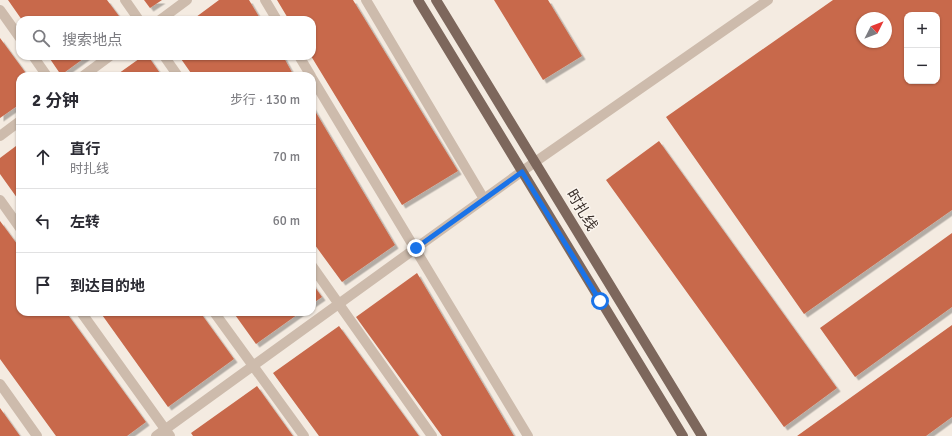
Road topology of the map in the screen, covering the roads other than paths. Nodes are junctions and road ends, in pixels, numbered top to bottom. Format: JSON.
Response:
{"nodes":[{"id":1,"x":125,"y":0,"type":"edge"},
{"id":2,"x":187,"y":0,"type":"edge"},
{"id":3,"x":265,"y":0,"type":"edge"},
{"id":4,"x":366,"y":0,"type":"edge"},
{"id":5,"x":418,"y":0,"type":"edge"},
{"id":6,"x":436,"y":0,"type":"edge"},
{"id":7,"x":768,"y":0,"type":"edge"},
{"id":8,"x":0,"y":10,"type":"edge"},
{"id":9,"x":136,"y":16,"type":"edge"},
{"id":10,"x":165,"y":16,"type":"edge"},
{"id":11,"x":275,"y":16,"type":"edge"},
{"id":12,"x":16,"y":32,"type":"edge"},
{"id":13,"x":36,"y":60,"type":"edge"},
{"id":14,"x":105,"y":60,"type":"edge"},
{"id":15,"x":167,"y":60,"type":"edge"},
{"id":16,"x":301,"y":60,"type":"edge"},
{"id":17,"x":44,"y":72,"type":"edge"},
{"id":18,"x":88,"y":72,"type":"edge"},
{"id":19,"x":175,"y":72,"type":"edge"},
{"id":20,"x":309,"y":72,"type":"edge"},
{"id":21,"x":316,"y":84,"type":"edge"},
{"id":22,"x":16,"y":124,"type":"edge"},
{"id":23,"x":0,"y":136,"type":"edge"},
{"id":24,"x":535,"y":162,"type":"junction"},
{"id":25,"x":522,"y":172,"type":"junction"},
{"id":26,"x":484,"y":199,"type":"junction"},
{"id":27,"x":0,"y":200,"type":"edge"},
{"id":28,"x":16,"y":222,"type":"edge"},
{"id":29,"x":416,"y":248,"type":"junction"},
{"id":30,"x":316,"y":272,"type":"edge"},
{"id":31,"x":339,"y":304,"type":"junction"},
{"id":32,"x":84,"y":316,"type":"edge"},
{"id":33,"x":217,"y":316,"type":"edge"},
{"id":34,"x":253,"y":367,"type":"junction"},
{"id":35,"x":0,"y":384,"type":"edge"},
{"id":36,"x":168,"y":433,"type":"edge"},
{"id":37,"x":37,"y":436,"type":"edge"},
{"id":38,"x":156,"y":436,"type":"edge"},
{"id":39,"x":304,"y":436,"type":"edge"},
{"id":40,"x":432,"y":436,"type":"edge"},
{"id":41,"x":528,"y":436,"type":"edge"},
{"id":42,"x":683,"y":436,"type":"edge"},
{"id":43,"x":702,"y":436,"type":"edge"}],
"edges":[{"from":1,"to":9,"type":"lane"},
{"from":2,"to":10,"type":"lane"},
{"from":3,"to":11,"type":"lane"},
{"from":4,"to":26,"type":"lane"},
{"from":5,"to":25,"type":"main road"},
{"from":6,"to":24,"type":"main road","name":"时扎线"},
{"from":7,"to":24,"type":"lane"},
{"from":8,"to":12,"type":"lane"},
{"from":13,"to":17,"type":"lane"},
{"from":14,"to":18,"type":"lane"},
{"from":15,"to":19,"type":"lane"},
{"from":16,"to":20,"type":"lane"},
{"from":21,"to":29,"type":"lane"},
{"from":22,"to":23,"type":"lane"},
{"from":24,"to":25,"type":"lane"},
{"from":24,"to":43,"type":"main road","name":"时扎线"},
{"from":25,"to":26,"type":"lane"},
{"from":25,"to":42,"type":"main road"},
{"from":26,"to":29,"type":"lane"},
{"from":27,"to":28,"type":"lane"},
{"from":29,"to":31,"type":"lane"},
{"from":29,"to":41,"type":"lane"},
{"from":30,"to":31,"type":"lane"},
{"from":31,"to":34,"type":"lane"},
{"from":31,"to":40,"type":"lane"},
{"from":32,"to":36,"type":"lane"},
{"from":33,"to":34,"type":"lane"},
{"from":34,"to":36,"type":"lane"},
{"from":34,"to":39,"type":"lane"},
{"from":35,"to":37,"type":"lane"},
{"from":36,"to":38,"type":"lane"}]}
